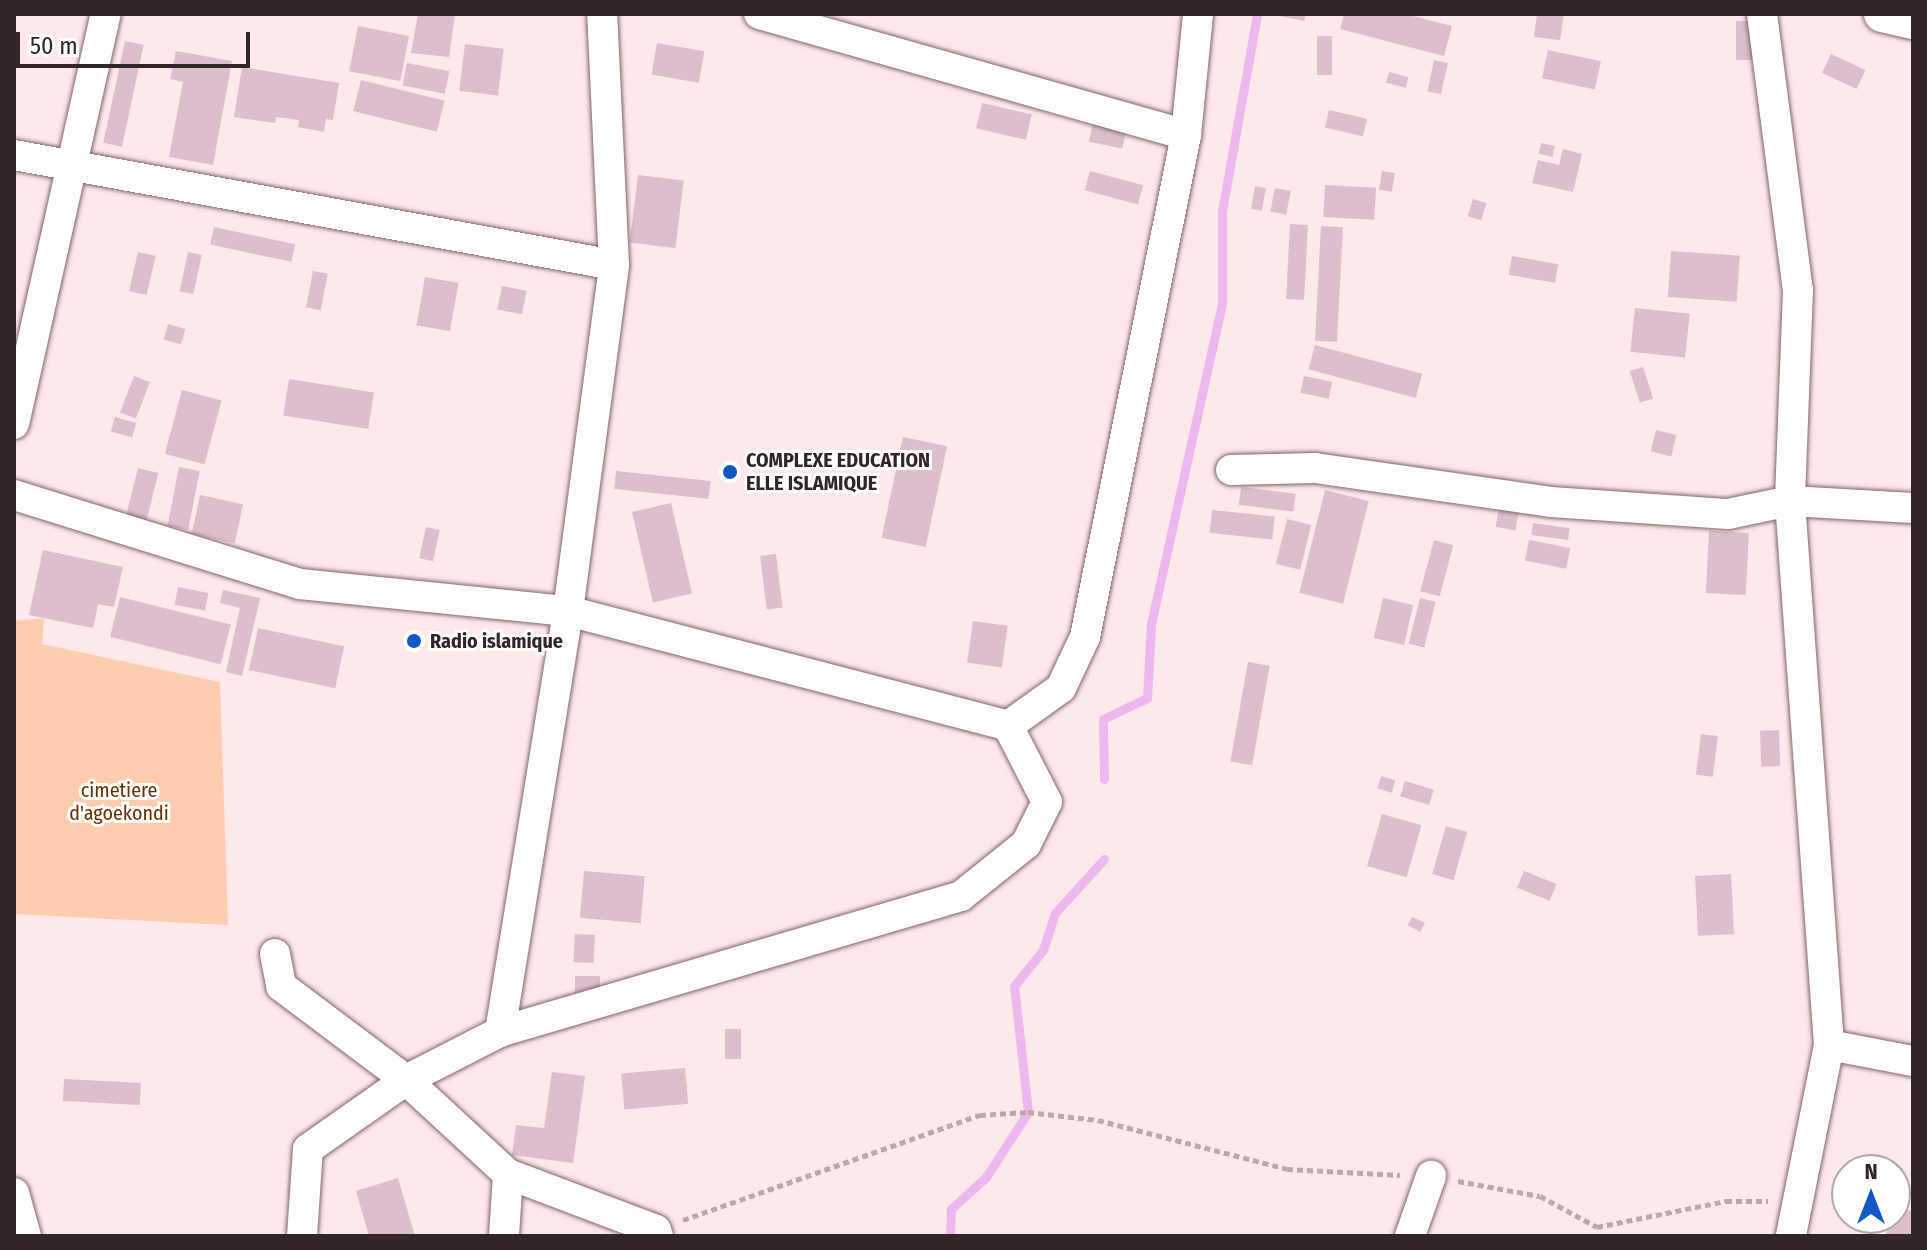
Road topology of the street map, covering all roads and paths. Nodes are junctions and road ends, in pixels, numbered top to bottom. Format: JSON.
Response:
{"nodes":[{"id":1,"x":106,"y":14,"type":"edge"},
{"id":2,"x":602,"y":14,"type":"edge"},
{"id":3,"x":759,"y":14,"type":"edge"},
{"id":4,"x":1198,"y":14,"type":"edge"},
{"id":5,"x":1762,"y":14,"type":"edge"},
{"id":6,"x":1882,"y":14,"type":"edge"},
{"id":7,"x":1913,"y":21,"type":"edge"},
{"id":8,"x":1186,"y":135,"type":"junction"},
{"id":9,"x":14,"y":155,"type":"edge"},
{"id":10,"x":72,"y":167,"type":"junction"},
{"id":11,"x":614,"y":265,"type":"junction"},
{"id":12,"x":14,"y":424,"type":"edge"},
{"id":13,"x":1231,"y":470,"type":"dead end"},
{"id":14,"x":14,"y":495,"type":"edge"},
{"id":15,"x":1790,"y":501,"type":"junction"},
{"id":16,"x":1913,"y":508,"type":"edge"},
{"id":17,"x":568,"y":611,"type":"junction"},
{"id":18,"x":1008,"y":726,"type":"junction"},
{"id":19,"x":275,"y":954,"type":"dead end"},
{"id":20,"x":500,"y":1032,"type":"junction"},
{"id":21,"x":1829,"y":1045,"type":"junction"},
{"id":22,"x":1913,"y":1061,"type":"edge"},
{"id":23,"x":406,"y":1080,"type":"junction"},
{"id":24,"x":508,"y":1174,"type":"junction"},
{"id":25,"x":1431,"y":1176,"type":"junction"},
{"id":26,"x":14,"y":1193,"type":"edge"},
{"id":27,"x":1800,"y":1201,"type":"junction"},
{"id":28,"x":21,"y":1233,"type":"edge"},
{"id":29,"x":657,"y":1233,"type":"edge"},
{"id":30,"x":302,"y":1236,"type":"edge"},
{"id":31,"x":504,"y":1236,"type":"edge"},
{"id":32,"x":1410,"y":1236,"type":"edge"},
{"id":33,"x":1791,"y":1236,"type":"edge"}],
"edges":[{"from":1,"to":10,"type":"street"},
{"from":2,"to":11,"type":"street"},
{"from":3,"to":8,"type":"street"},
{"from":4,"to":8,"type":"street"},
{"from":5,"to":15,"type":"street"},
{"from":6,"to":7,"type":"street"},
{"from":8,"to":18,"type":"street"},
{"from":9,"to":10,"type":"street"},
{"from":10,"to":11,"type":"street"},
{"from":10,"to":12,"type":"street"},
{"from":11,"to":17,"type":"street"},
{"from":13,"to":15,"type":"street"},
{"from":14,"to":17,"type":"street"},
{"from":15,"to":16,"type":"street"},
{"from":15,"to":21,"type":"street"},
{"from":17,"to":18,"type":"street"},
{"from":17,"to":20,"type":"street"},
{"from":18,"to":20,"type":"street"},
{"from":19,"to":23,"type":"street"},
{"from":20,"to":23,"type":"street"},
{"from":21,"to":22,"type":"street"},
{"from":21,"to":27,"type":"street"},
{"from":23,"to":24,"type":"street"},
{"from":23,"to":30,"type":"street"},
{"from":24,"to":29,"type":"street"},
{"from":24,"to":31,"type":"street"},
{"from":25,"to":27,"type":"path"},
{"from":25,"to":29,"type":"path"},
{"from":25,"to":32,"type":"street"},
{"from":26,"to":28,"type":"street"},
{"from":27,"to":33,"type":"street"}]}
